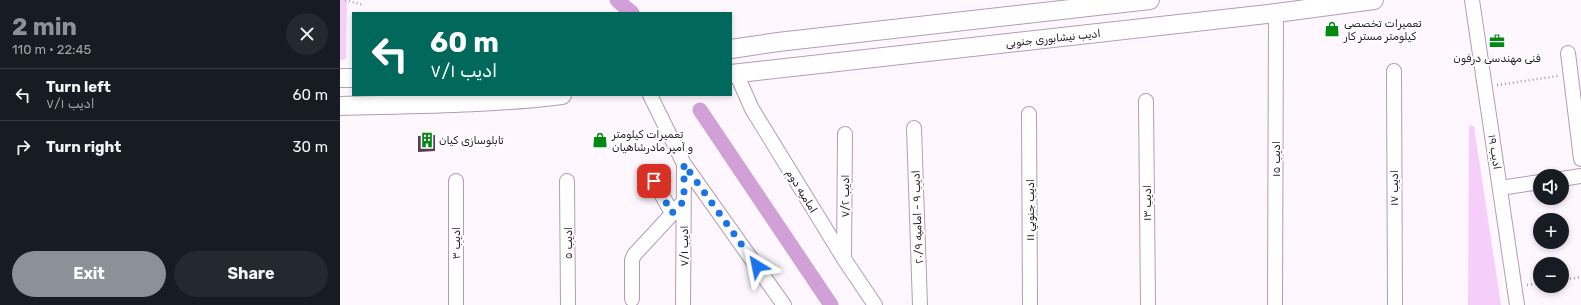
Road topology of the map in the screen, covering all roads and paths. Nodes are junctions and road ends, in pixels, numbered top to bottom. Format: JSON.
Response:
{"nodes":[{"id":1,"x":346,"y":0,"type":"edge"},
{"id":2,"x":1150,"y":0,"type":"edge"},
{"id":3,"x":1374,"y":0,"type":"edge"},
{"id":4,"x":1472,"y":0,"type":"edge"},
{"id":5,"x":363,"y":5,"type":"dead end"},
{"id":6,"x":1276,"y":13,"type":"junction"},
{"id":7,"x":732,"y":49,"type":"edge"},
{"id":8,"x":1568,"y":53,"type":"dead end"},
{"id":9,"x":1394,"y":71,"type":"dead end"},
{"id":10,"x":734,"y":73,"type":"edge"},
{"id":11,"x":1575,"y":74,"type":"edge"},
{"id":12,"x":340,"y":78,"type":"edge"},
{"id":13,"x":352,"y":78,"type":"edge"},
{"id":14,"x":1485,"y":86,"type":"junction"},
{"id":15,"x":553,"y":96,"type":"edge"},
{"id":16,"x":650,"y":96,"type":"edge"},
{"id":17,"x":1146,"y":101,"type":"dead end"},
{"id":18,"x":340,"y":106,"type":"edge"},
{"id":19,"x":1029,"y":114,"type":"dead end"},
{"id":20,"x":914,"y":128,"type":"dead end"},
{"id":21,"x":845,"y":134,"type":"dead end"},
{"id":22,"x":1581,"y":159,"type":"edge"},
{"id":23,"x":684,"y":164,"type":"junction"},
{"id":24,"x":1581,"y":176,"type":"edge"},
{"id":25,"x":1569,"y":178,"type":"edge"},
{"id":26,"x":567,"y":181,"type":"dead end"},
{"id":27,"x":654,"y":181,"type":"dead end"},
{"id":28,"x":456,"y":182,"type":"dead end"},
{"id":29,"x":1533,"y":183,"type":"edge"},
{"id":30,"x":1500,"y":188,"type":"junction"},
{"id":31,"x":684,"y":201,"type":"junction"},
{"id":32,"x":672,"y":213,"type":"junction"},
{"id":33,"x":844,"y":259,"type":"junction"},
{"id":34,"x":1581,"y":277,"type":"edge"},
{"id":35,"x":1569,"y":279,"type":"edge"},
{"id":36,"x":632,"y":299,"type":"dead end"},
{"id":37,"x":456,"y":305,"type":"edge"},
{"id":38,"x":568,"y":305,"type":"edge"},
{"id":39,"x":683,"y":305,"type":"edge"},
{"id":40,"x":784,"y":305,"type":"edge"},
{"id":41,"x":875,"y":305,"type":"edge"},
{"id":42,"x":920,"y":305,"type":"edge"},
{"id":43,"x":1030,"y":305,"type":"edge"},
{"id":44,"x":1148,"y":305,"type":"edge"},
{"id":45,"x":1275,"y":305,"type":"edge"},
{"id":46,"x":1395,"y":305,"type":"edge"},
{"id":47,"x":1518,"y":305,"type":"edge"}],
"edges":[{"from":1,"to":5,"type":"path"},
{"from":2,"to":7,"type":"main road"},
{"from":3,"to":6,"type":"main road","name":"ادیب نیشابوری جنوبی"},
{"from":4,"to":14,"type":"street","name":"ادیب ۱۹"},
{"from":6,"to":10,"type":"main road","name":"ادیب نیشابوری جنوبی"},
{"from":6,"to":45,"type":"street","name":"ادیب ۱۵"},
{"from":8,"to":11,"type":"street"},
{"from":9,"to":46,"type":"street","name":"ادیب ۱۷"},
{"from":10,"to":33,"type":"street","name":"امامیه دوم"},
{"from":11,"to":14,"type":"path"},
{"from":11,"to":22,"type":"street"},
{"from":12,"to":13,"type":"main road"},
{"from":14,"to":30,"type":"street","name":"ادیب ۱۹"},
{"from":15,"to":18,"type":"main road"},
{"from":16,"to":23,"type":"street"},
{"from":17,"to":44,"type":"street","name":"ادیب ۱۳"},
{"from":19,"to":43,"type":"street","name":"ادیب جنوبي ١١"},
{"from":20,"to":42,"type":"street","name":"ادیب ۹ - امامیه ۲۰/۹"},
{"from":21,"to":33,"type":"street","name":"ادیب ۷/۲"},
{"from":23,"to":31,"type":"street","name":"ادیب ۷/۱"},
{"from":23,"to":40,"type":"street"},
{"from":24,"to":25,"type":"street"},
{"from":26,"to":38,"type":"street","name":"ادیب ۵"},
{"from":27,"to":32,"type":"street"},
{"from":28,"to":37,"type":"street","name":"ادیب ۳"},
{"from":29,"to":30,"type":"street"},
{"from":30,"to":47,"type":"street","name":"ادیب ۱۹"},
{"from":31,"to":32,"type":"street"},
{"from":31,"to":39,"type":"street","name":"ادیب ۷/۱"},
{"from":32,"to":36,"type":"street"},
{"from":33,"to":41,"type":"street","name":"امامیه دوم"},
{"from":34,"to":35,"type":"path"}]}
